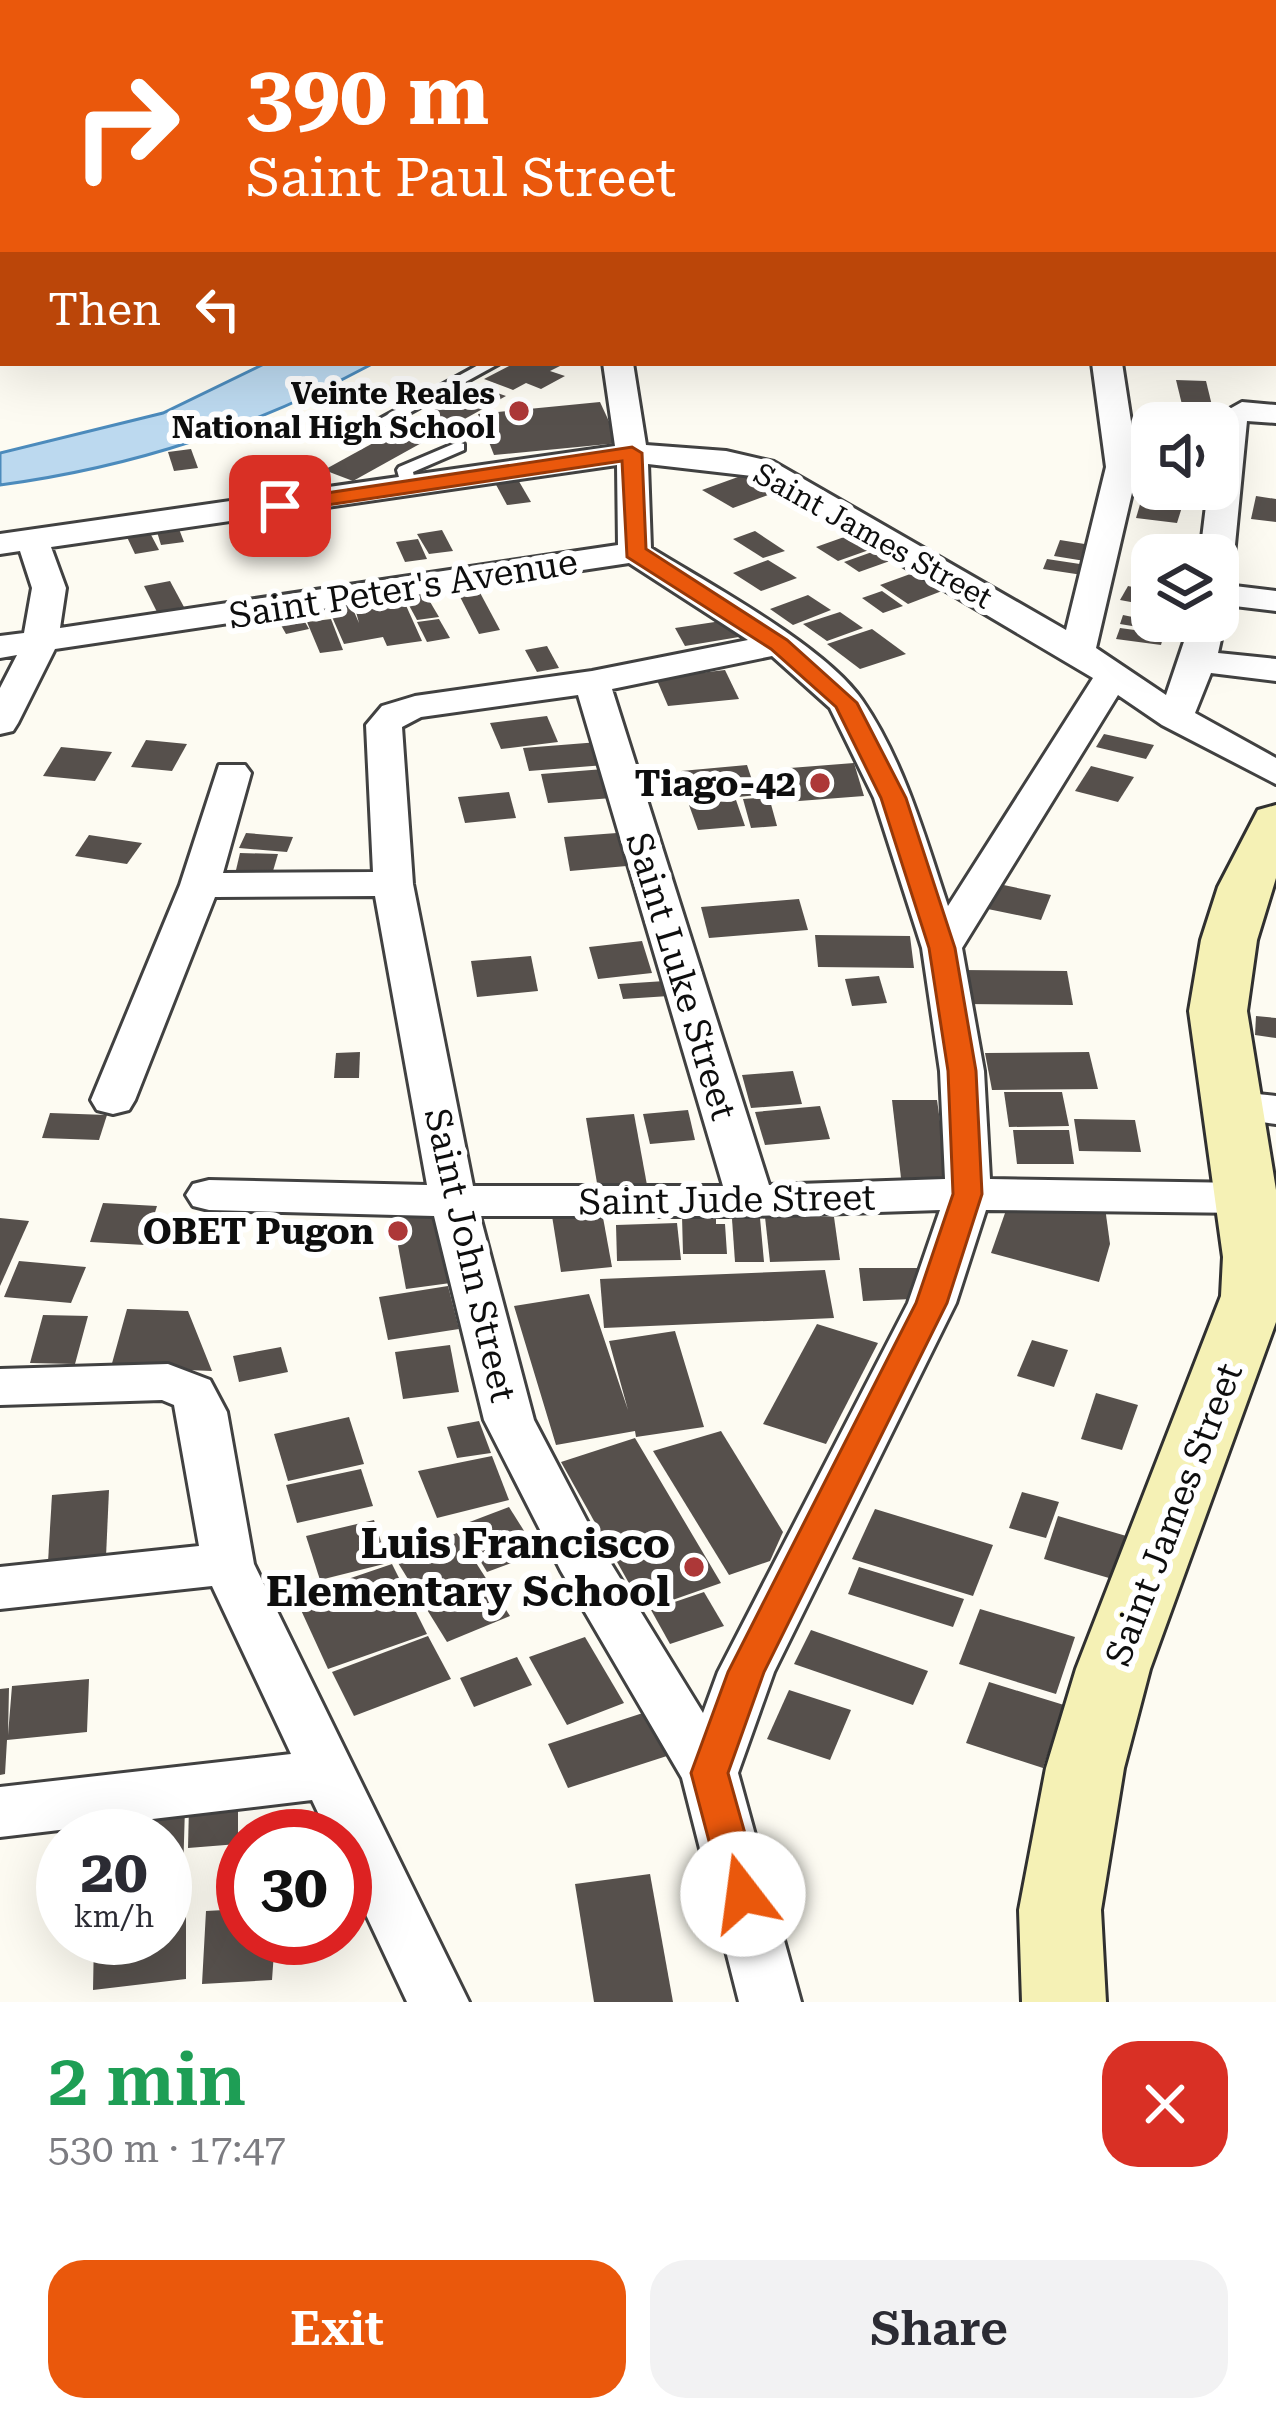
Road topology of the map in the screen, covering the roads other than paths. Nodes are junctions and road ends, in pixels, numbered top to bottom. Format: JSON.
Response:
{"nodes":[{"id":1,"x":487,"y":366,"type":"edge"},
{"id":2,"x":618,"y":366,"type":"edge"},
{"id":3,"x":1107,"y":366,"type":"edge"},
{"id":4,"x":1276,"y":414,"type":"edge"},
{"id":5,"x":366,"y":431,"type":"dead end"},
{"id":6,"x":458,"y":447,"type":"dead end"},
{"id":7,"x":632,"y":453,"type":"junction"},
{"id":8,"x":408,"y":485,"type":"junction"},
{"id":9,"x":1219,"y":534,"type":"edge"},
{"id":10,"x":16,"y":543,"type":"edge"},
{"id":11,"x":635,"y":552,"type":"junction"},
{"id":12,"x":1239,"y":597,"type":"edge"},
{"id":13,"x":1276,"y":601,"type":"edge"},
{"id":14,"x":1203,"y":642,"type":"edge"},
{"id":15,"x":40,"y":644,"type":"junction"},
{"id":16,"x":779,"y":644,"type":"junction"},
{"id":17,"x":0,"y":647,"type":"edge"},
{"id":18,"x":1078,"y":652,"type":"junction"},
{"id":19,"x":1198,"y":661,"type":"junction"},
{"id":20,"x":1276,"y":670,"type":"edge"},
{"id":21,"x":1112,"y":677,"type":"junction"},
{"id":22,"x":592,"y":682,"type":"junction"},
{"id":23,"x":1175,"y":717,"type":"junction"},
{"id":24,"x":0,"y":723,"type":"edge"},
{"id":25,"x":232,"y":773,"type":"dead end"},
{"id":26,"x":1276,"y":773,"type":"edge"},
{"id":27,"x":1276,"y":820,"type":"edge"},
{"id":28,"x":393,"y":884,"type":"junction"},
{"id":29,"x":200,"y":886,"type":"junction"},
{"id":30,"x":942,"y":948,"type":"junction"},
{"id":31,"x":112,"y":1100,"type":"dead end"},
{"id":32,"x":1252,"y":1107,"type":"edge"},
{"id":33,"x":968,"y":1194,"type":"junction"},
{"id":34,"x":209,"y":1195,"type":"dead end"},
{"id":35,"x":1245,"y":1198,"type":"junction"},
{"id":36,"x":453,"y":1201,"type":"junction"},
{"id":37,"x":751,"y":1201,"type":"junction"},
{"id":38,"x":0,"y":1387,"type":"edge"},
{"id":39,"x":228,"y":1564,"type":"junction"},
{"id":40,"x":0,"y":1588,"type":"edge"},
{"id":41,"x":709,"y":1773,"type":"junction"},
{"id":42,"x":328,"y":1774,"type":"junction"},
{"id":43,"x":0,"y":1812,"type":"edge"},
{"id":44,"x":438,"y":2002,"type":"edge"},
{"id":45,"x":770,"y":2002,"type":"edge"},
{"id":46,"x":1064,"y":2002,"type":"edge"}],
"edges":[{"from":1,"to":5,"type":"lane"},
{"from":2,"to":7,"type":"street"},
{"from":3,"to":18,"type":"street"},
{"from":4,"to":9,"type":"street"},
{"from":6,"to":8,"type":"lane"},
{"from":7,"to":8,"type":"street","name":"Saint James Street"},
{"from":7,"to":11,"type":"street"},
{"from":7,"to":18,"type":"street","name":"Saint James Street"},
{"from":8,"to":10,"type":"street","name":"Saint James Street"},
{"from":10,"to":15,"type":"street"},
{"from":11,"to":15,"type":"street","name":"Saint Peter's Avenue"},
{"from":11,"to":16,"type":"street"},
{"from":12,"to":13,"type":"street"},
{"from":14,"to":19,"type":"street"},
{"from":15,"to":17,"type":"street","name":"Saint Peter's Avenue"},
{"from":15,"to":24,"type":"street"},
{"from":16,"to":22,"type":"street"},
{"from":16,"to":30,"type":"street"},
{"from":18,"to":21,"type":"street","name":"Saint James Street"},
{"from":19,"to":20,"type":"street"},
{"from":19,"to":23,"type":"street"},
{"from":21,"to":23,"type":"street","name":"Saint James Street"},
{"from":21,"to":30,"type":"street"},
{"from":22,"to":28,"type":"street","name":"Saint John Street"},
{"from":22,"to":37,"type":"street","name":"Saint Luke Street"},
{"from":23,"to":26,"type":"street","name":"Saint James Street"},
{"from":25,"to":29,"type":"street"},
{"from":27,"to":32,"type":"street","name":"Saint James Street"},
{"from":28,"to":29,"type":"street"},
{"from":28,"to":36,"type":"street","name":"Saint John Street"},
{"from":29,"to":31,"type":"street"},
{"from":30,"to":33,"type":"street"},
{"from":32,"to":35,"type":"street","name":"Saint James Street"},
{"from":33,"to":35,"type":"street","name":"Saint Jude Street"},
{"from":33,"to":37,"type":"street","name":"Saint Jude Street"},
{"from":33,"to":41,"type":"street"},
{"from":34,"to":36,"type":"street","name":"Saint Jude Street"},
{"from":35,"to":46,"type":"street","name":"Saint James Street"},
{"from":36,"to":37,"type":"street","name":"Saint Jude Street"},
{"from":36,"to":41,"type":"street","name":"Saint John Street"},
{"from":38,"to":39,"type":"street"},
{"from":39,"to":40,"type":"street"},
{"from":39,"to":42,"type":"street"},
{"from":41,"to":45,"type":"street"},
{"from":42,"to":43,"type":"street"},
{"from":42,"to":44,"type":"street"}]}
